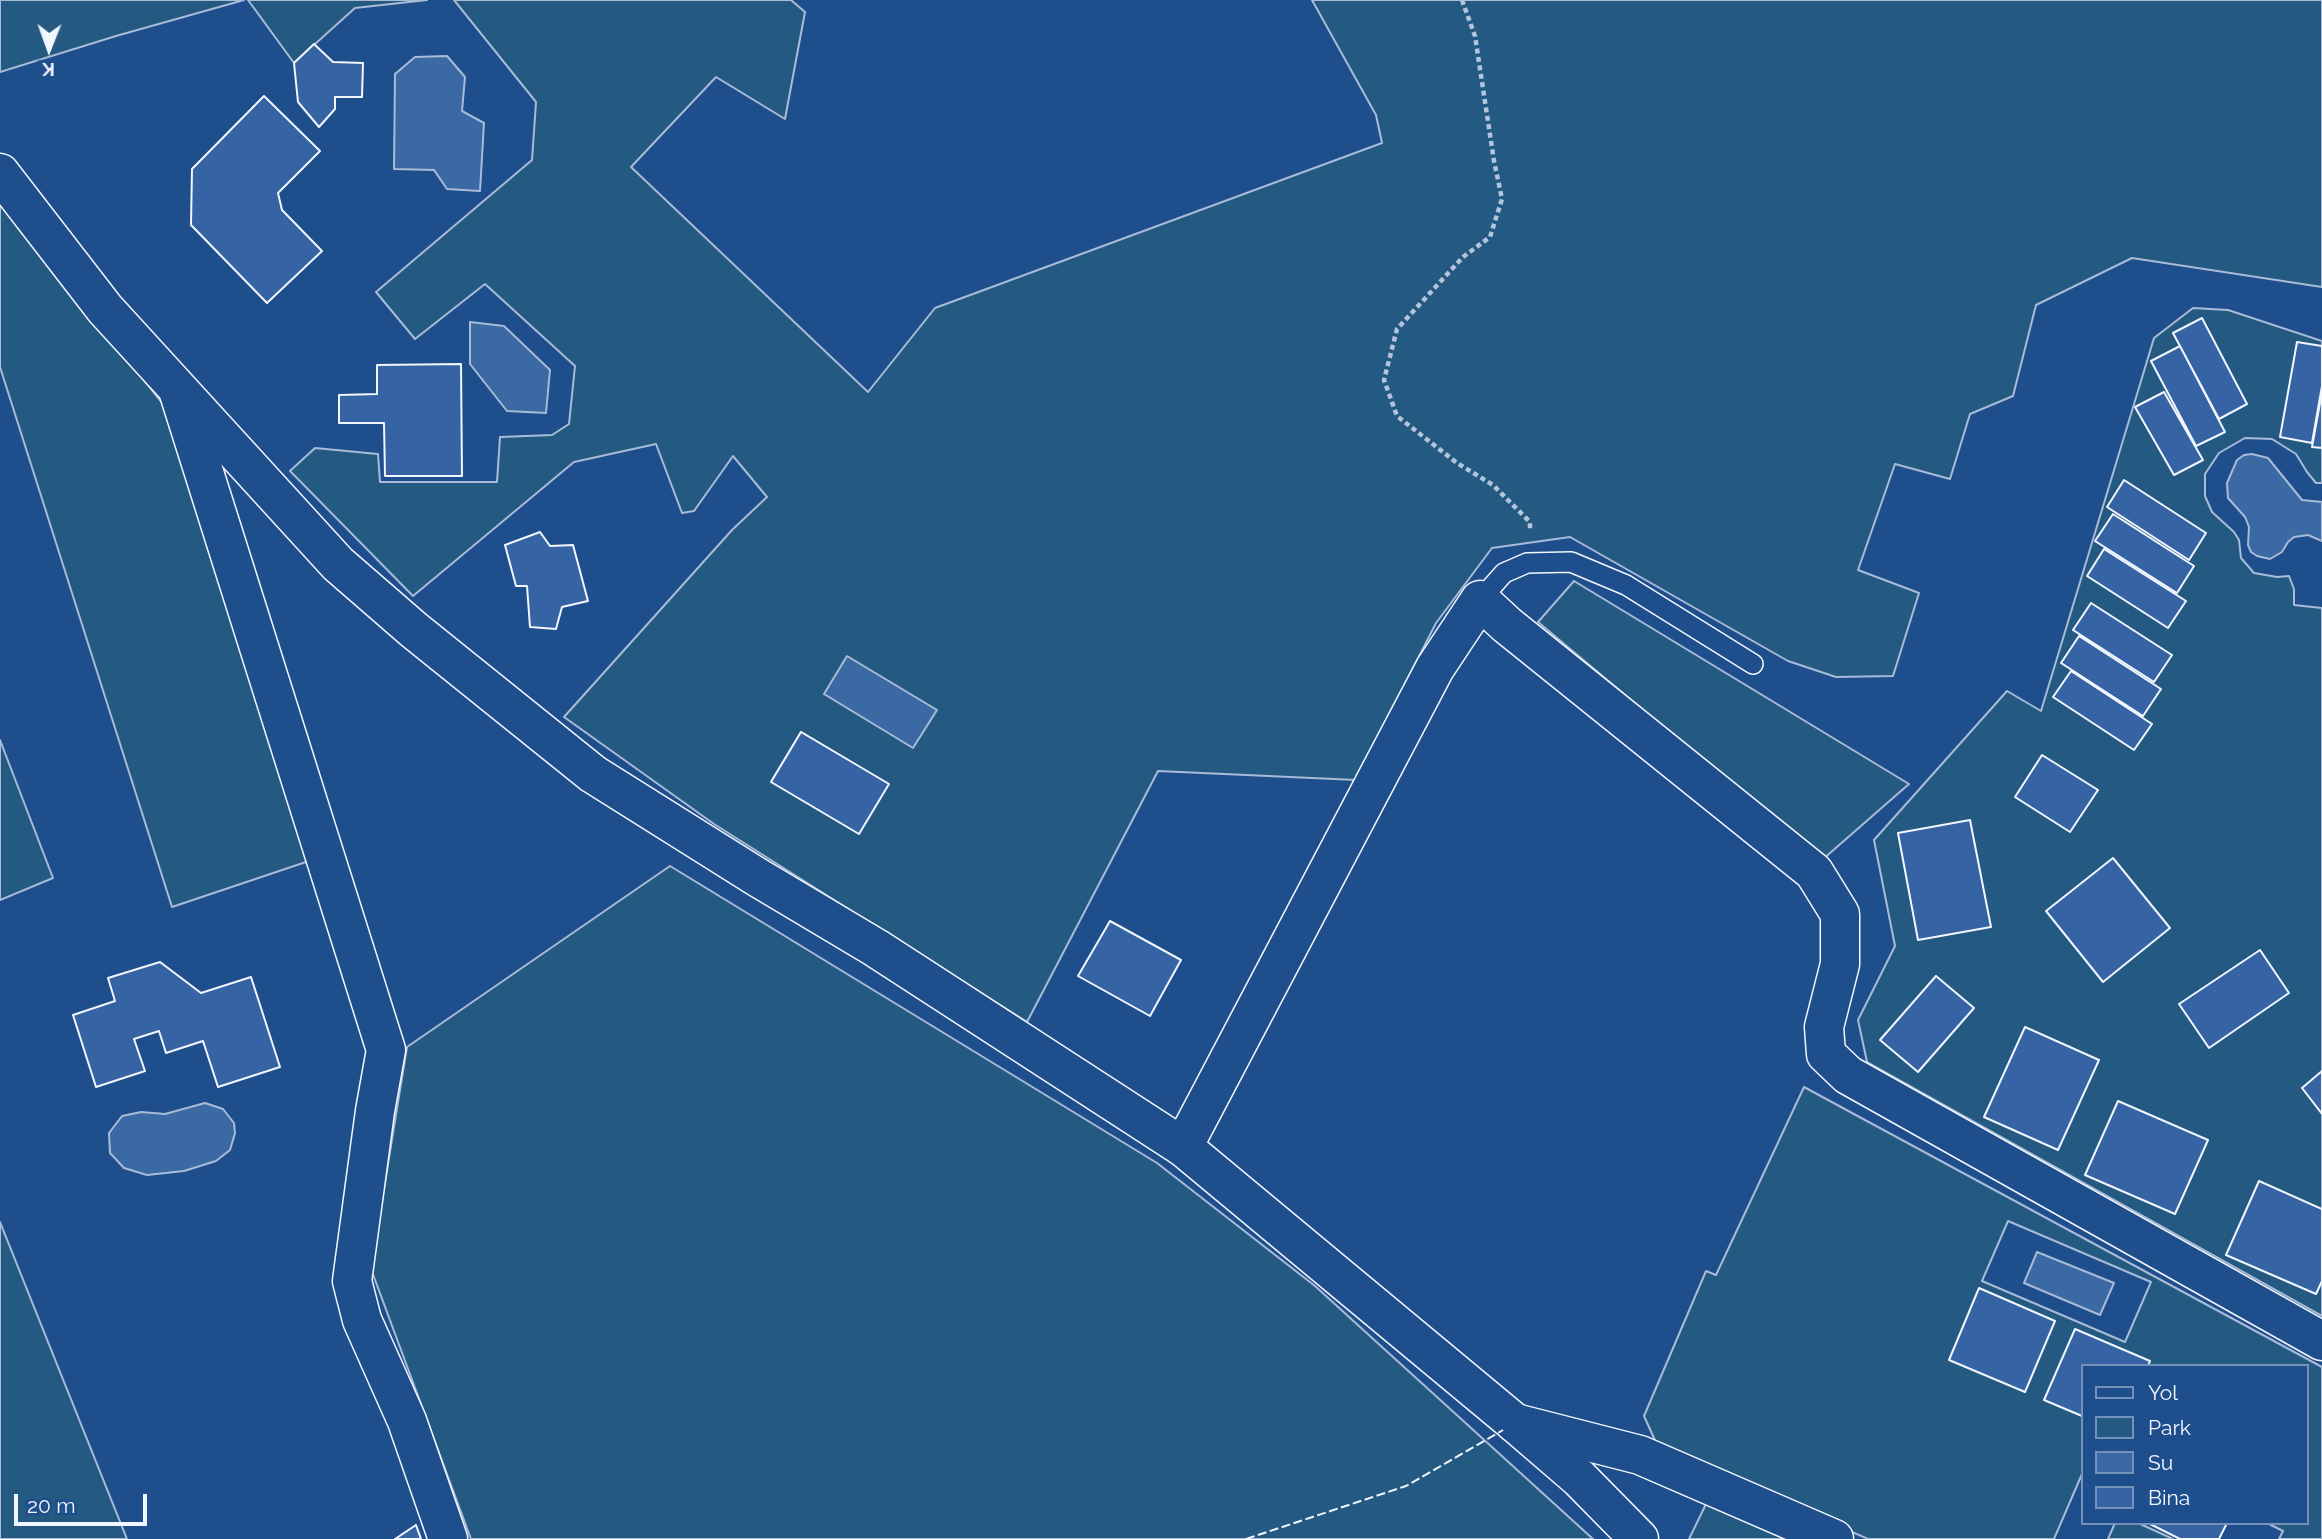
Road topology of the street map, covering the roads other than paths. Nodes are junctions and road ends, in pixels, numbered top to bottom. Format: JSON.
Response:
{"nodes":[{"id":1,"x":0,"y":173,"type":"edge"},
{"id":2,"x":178,"y":390,"type":"junction"},
{"id":3,"x":1480,"y":600,"type":"junction"},
{"id":4,"x":1753,"y":664,"type":"dead end"},
{"id":5,"x":1183,"y":1147,"type":"junction"},
{"id":6,"x":2322,"y":1341,"type":"edge"},
{"id":7,"x":1515,"y":1423,"type":"junction"},
{"id":8,"x":448,"y":1539,"type":"edge"},
{"id":9,"x":1639,"y":1539,"type":"edge"},
{"id":10,"x":1834,"y":1539,"type":"edge"}],
"edges":[{"from":1,"to":2,"type":"street"},
{"from":2,"to":5,"type":"street"},
{"from":2,"to":8,"type":"street"},
{"from":3,"to":4,"type":"lane"},
{"from":3,"to":5,"type":"street"},
{"from":3,"to":6,"type":"street"},
{"from":5,"to":7,"type":"street"},
{"from":7,"to":9,"type":"street"},
{"from":7,"to":10,"type":"street"}]}
